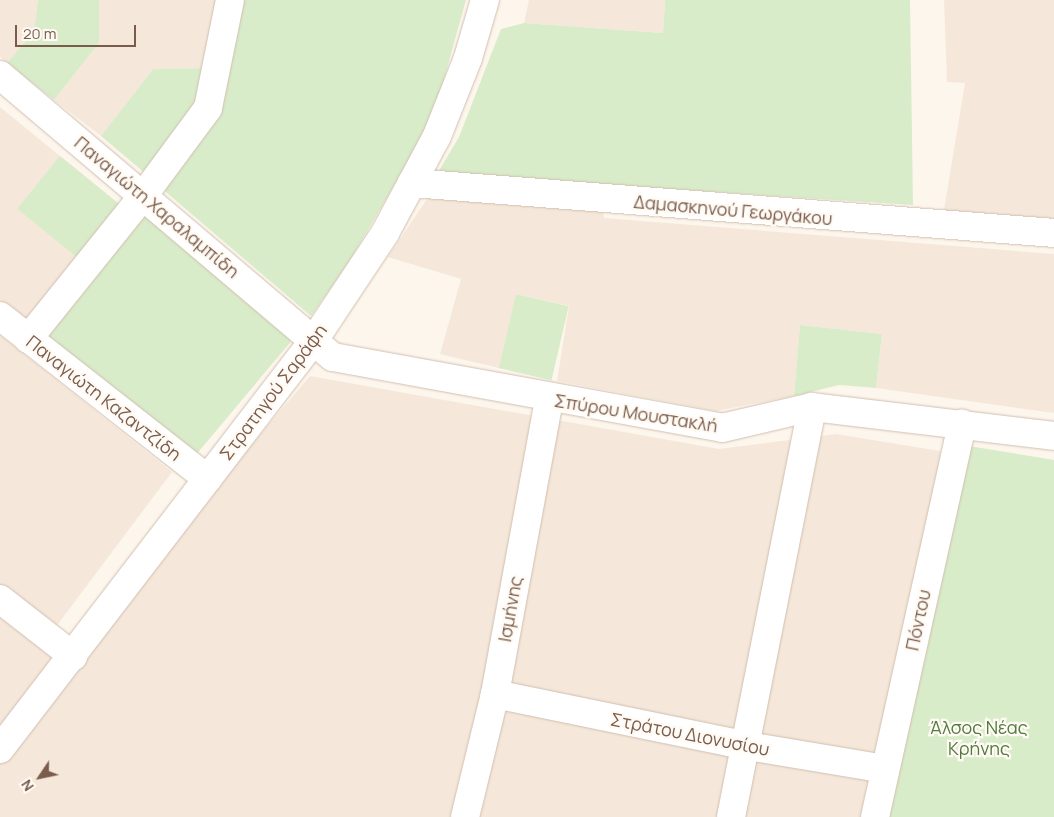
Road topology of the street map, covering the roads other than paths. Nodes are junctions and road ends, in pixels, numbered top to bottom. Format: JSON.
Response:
{"nodes":[{"id":1,"x":230,"y":0,"type":"edge"},
{"id":2,"x":485,"y":0,"type":"edge"},
{"id":3,"x":0,"y":75,"type":"edge"},
{"id":4,"x":412,"y":183,"type":"junction"},
{"id":5,"x":143,"y":196,"type":"junction"},
{"id":6,"x":1054,"y":233,"type":"edge"},
{"id":7,"x":0,"y":316,"type":"edge"},
{"id":8,"x":28,"y":339,"type":"junction"},
{"id":9,"x":314,"y":340,"type":"junction"},
{"id":10,"x":549,"y":398,"type":"junction"},
{"id":11,"x":812,"y":407,"type":"junction"},
{"id":12,"x":962,"y":423,"type":"junction"},
{"id":13,"x":1054,"y":436,"type":"edge"},
{"id":14,"x":208,"y":479,"type":"junction"},
{"id":15,"x":0,"y":600,"type":"edge"},
{"id":16,"x":73,"y":656,"type":"junction"},
{"id":17,"x":495,"y":694,"type":"junction"},
{"id":18,"x":748,"y":746,"type":"junction"},
{"id":19,"x":0,"y":749,"type":"edge"},
{"id":20,"x":885,"y":769,"type":"junction"},
{"id":21,"x":465,"y":817,"type":"edge"},
{"id":22,"x":731,"y":817,"type":"edge"},
{"id":23,"x":875,"y":817,"type":"edge"}],
"edges":[{"from":1,"to":5,"type":"street"},
{"from":2,"to":4,"type":"street","name":"Στρατηγού Σαράφη"},
{"from":3,"to":5,"type":"street","name":"Παναγιώτη Χαραλαμπίδη"},
{"from":4,"to":6,"type":"street","name":"Δαμασκηνού Γεωργάκου"},
{"from":4,"to":9,"type":"street","name":"Στρατηγού Σαράφη"},
{"from":5,"to":8,"type":"street"},
{"from":5,"to":9,"type":"street","name":"Παναγιώτη Χαραλαμπίδη"},
{"from":7,"to":8,"type":"street","name":"Παναγιώτη Καζαντζίδη"},
{"from":8,"to":14,"type":"street","name":"Παναγιώτη Καζαντζίδη"},
{"from":9,"to":10,"type":"street","name":"Σπύρου Μουστακλή"},
{"from":9,"to":14,"type":"street","name":"Στρατηγού Σαράφη"},
{"from":10,"to":11,"type":"street","name":"Σπύρου Μουστακλή"},
{"from":10,"to":17,"type":"street","name":"Ισμήνης"},
{"from":11,"to":12,"type":"street","name":"Σπύρου Μουστακλή"},
{"from":11,"to":18,"type":"street"},
{"from":12,"to":13,"type":"street","name":"Σπύρου Μουστακλή"},
{"from":12,"to":20,"type":"street","name":"Πόντου"},
{"from":14,"to":16,"type":"street","name":"Στρατηγού Σαράφη"},
{"from":15,"to":16,"type":"street"},
{"from":16,"to":19,"type":"street","name":"Στρατηγού Σαράφη"},
{"from":17,"to":18,"type":"street","name":"Στράτου Διονυσίου"},
{"from":17,"to":21,"type":"street","name":"Ισμήνης"},
{"from":18,"to":20,"type":"street","name":"Στράτου Διονυσίου"},
{"from":18,"to":22,"type":"street"},
{"from":20,"to":23,"type":"street","name":"Πόντου"}]}
